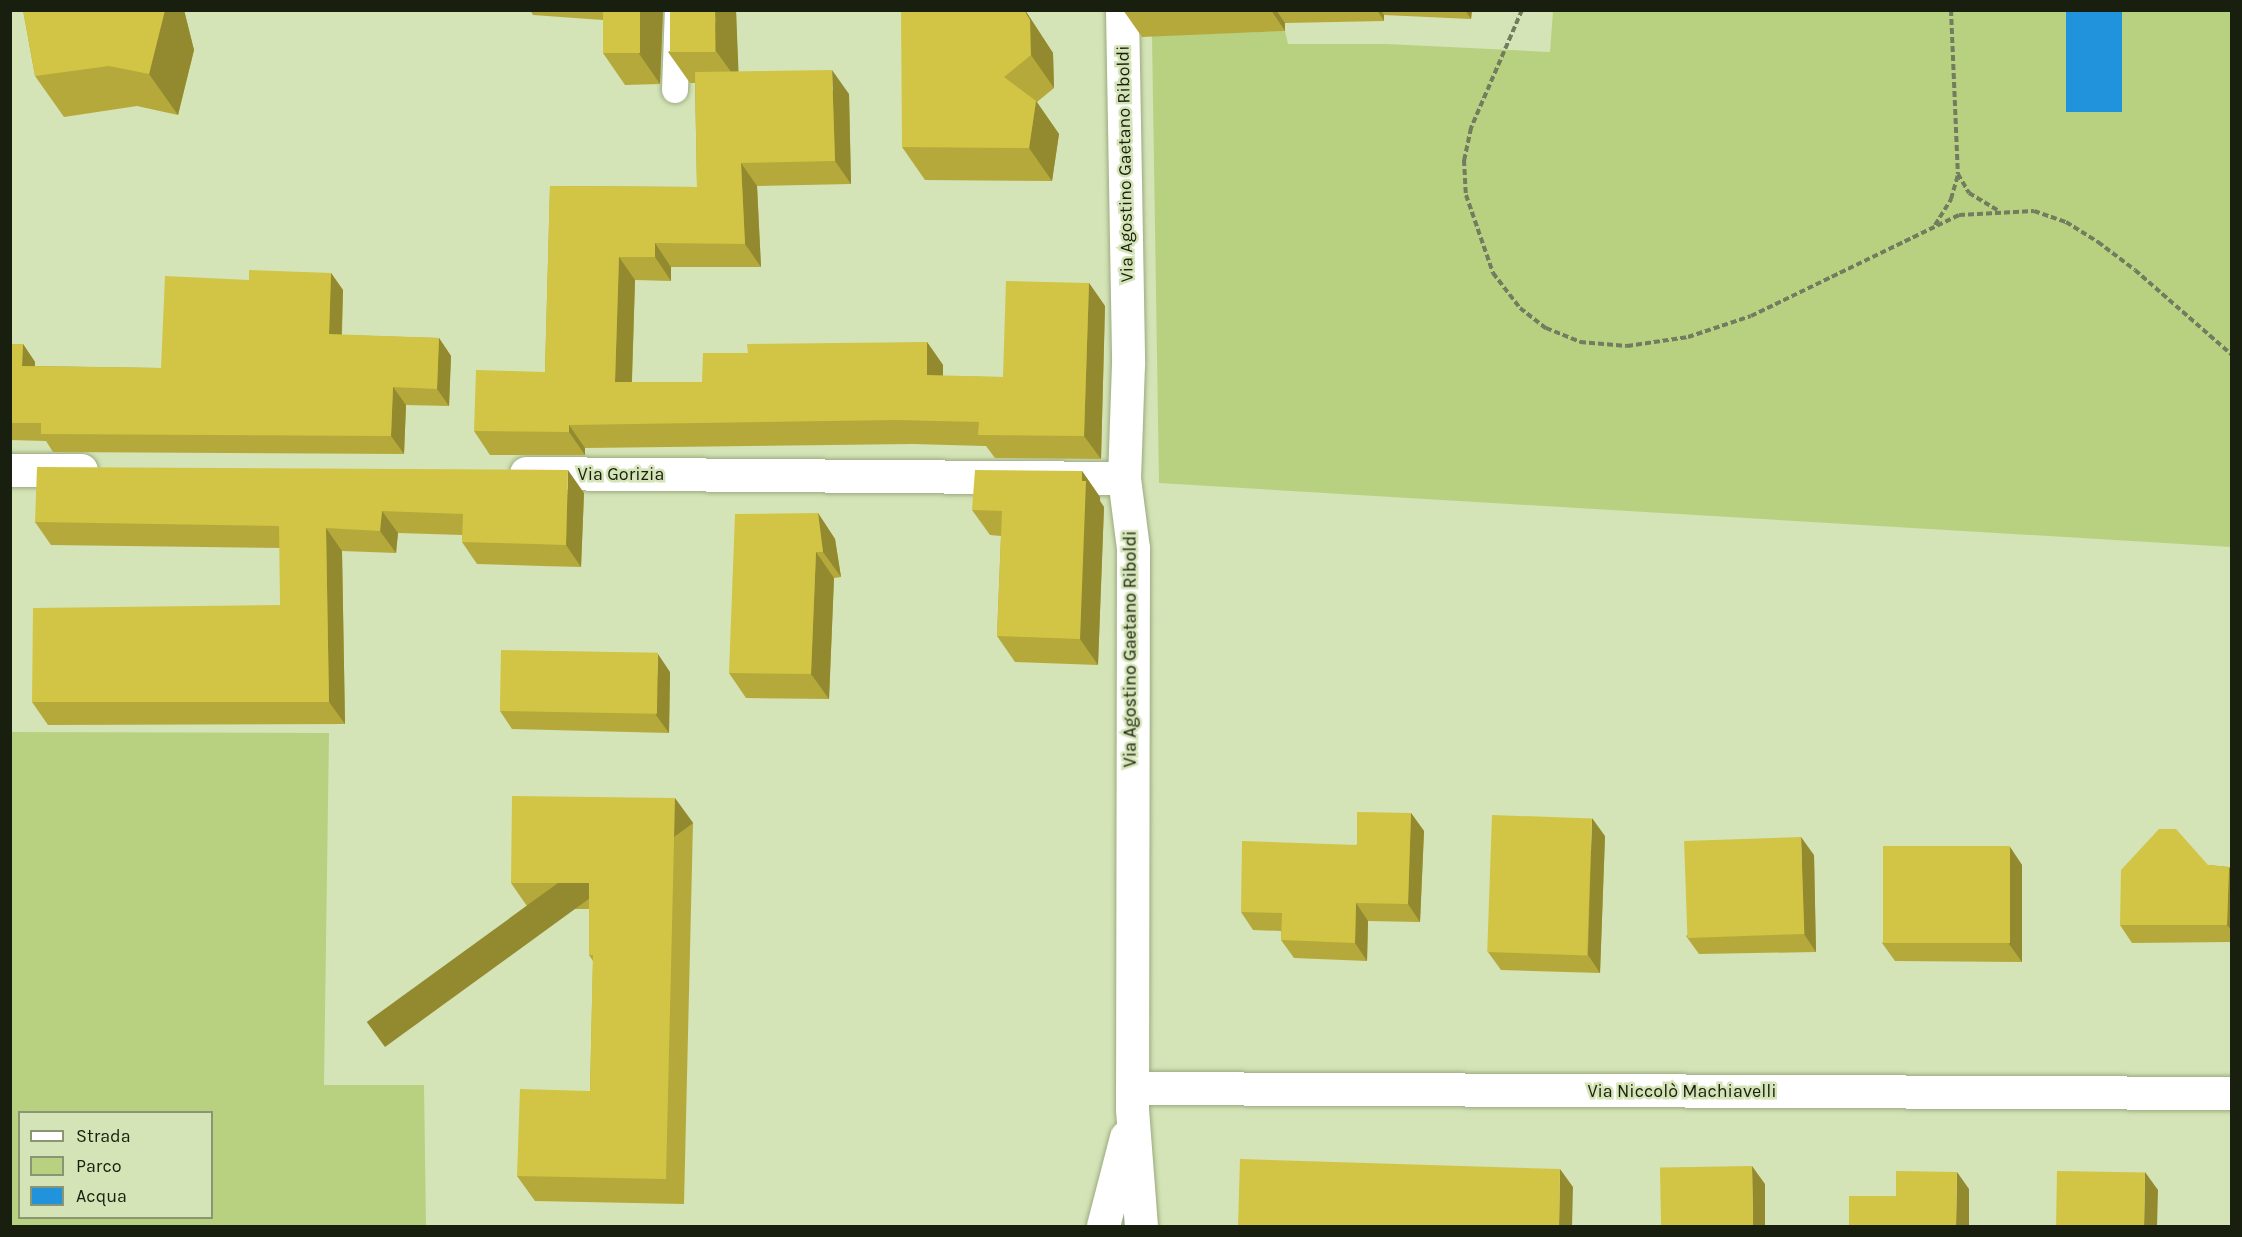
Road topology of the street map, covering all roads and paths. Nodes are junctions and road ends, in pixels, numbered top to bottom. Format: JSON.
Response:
{"nodes":[{"id":1,"x":678,"y":10,"type":"edge"},
{"id":2,"x":1122,"y":10,"type":"edge"},
{"id":3,"x":1522,"y":10,"type":"edge"},
{"id":4,"x":1951,"y":10,"type":"edge"},
{"id":5,"x":675,"y":90,"type":"edge"},
{"id":6,"x":1958,"y":174,"type":"junction"},
{"id":7,"x":1998,"y":211,"type":"junction"},
{"id":8,"x":1934,"y":227,"type":"junction"},
{"id":9,"x":2232,"y":355,"type":"edge"},
{"id":10,"x":10,"y":470,"type":"edge"},
{"id":11,"x":106,"y":471,"type":"edge"},
{"id":12,"x":489,"y":473,"type":"edge"},
{"id":13,"x":1124,"y":478,"type":"junction"},
{"id":14,"x":2232,"y":1093,"type":"edge"},
{"id":15,"x":1132,"y":1099,"type":"junction"},
{"id":16,"x":1103,"y":1227,"type":"edge"},
{"id":17,"x":1141,"y":1227,"type":"edge"}],
"edges":[{"from":1,"to":5,"type":"lane"},
{"from":2,"to":13,"type":"street","name":"Via Agostino Gaetano Riboldi"},
{"from":3,"to":8,"type":"path"},
{"from":4,"to":6,"type":"path"},
{"from":6,"to":7,"type":"path"},
{"from":6,"to":8,"type":"path"},
{"from":7,"to":8,"type":"path"},
{"from":7,"to":9,"type":"path"},
{"from":10,"to":11,"type":"street"},
{"from":12,"to":13,"type":"street","name":"Via Gorizia"},
{"from":13,"to":15,"type":"street","name":"Via Agostino Gaetano Riboldi"},
{"from":14,"to":15,"type":"street","name":"Via Niccolò Machiavelli"},
{"from":15,"to":16,"type":"street","name":"Via Agostino Gaetano Riboldi"},
{"from":15,"to":17,"type":"street","name":"Via Agostino Gaetano Riboldi"}]}
